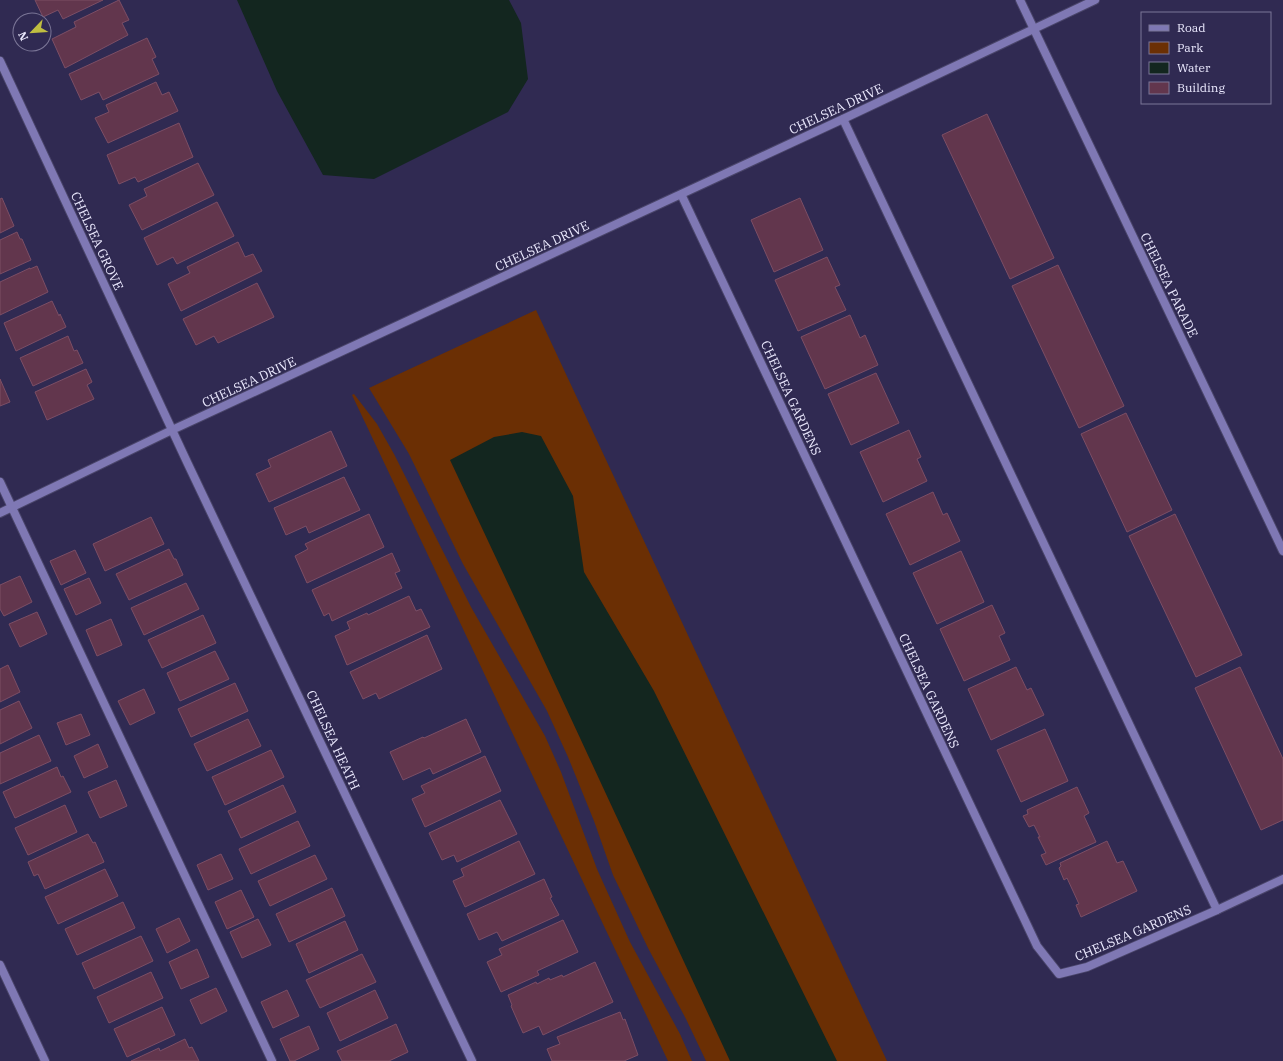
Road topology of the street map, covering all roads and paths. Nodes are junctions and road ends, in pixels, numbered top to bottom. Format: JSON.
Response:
{"nodes":[{"id":1,"x":1020,"y":0,"type":"edge"},
{"id":2,"x":1095,"y":0,"type":"edge"},
{"id":3,"x":1033,"y":29,"type":"junction"},
{"id":4,"x":0,"y":61,"type":"edge"},
{"id":5,"x":843,"y":119,"type":"junction"},
{"id":6,"x":681,"y":194,"type":"junction"},
{"id":7,"x":172,"y":430,"type":"junction"},
{"id":8,"x":0,"y":482,"type":"edge"},
{"id":9,"x":12,"y":508,"type":"junction"},
{"id":10,"x":0,"y":513,"type":"edge"},
{"id":11,"x":1283,"y":551,"type":"edge"},
{"id":12,"x":1283,"y":879,"type":"edge"},
{"id":13,"x":1217,"y":910,"type":"junction"},
{"id":14,"x":0,"y":965,"type":"edge"},
{"id":15,"x":45,"y":1061,"type":"edge"},
{"id":16,"x":272,"y":1061,"type":"edge"},
{"id":17,"x":472,"y":1061,"type":"edge"}],
"edges":[{"from":1,"to":3,"type":"street","name":"CHELSEA PARADE"},
{"from":2,"to":3,"type":"street","name":"CHELSEA DRIVE"},
{"from":3,"to":5,"type":"street","name":"CHELSEA DRIVE"},
{"from":3,"to":11,"type":"street","name":"CHELSEA PARADE"},
{"from":4,"to":7,"type":"street","name":"CHELSEA GROVE"},
{"from":5,"to":6,"type":"street","name":"CHELSEA DRIVE"},
{"from":5,"to":13,"type":"street"},
{"from":6,"to":7,"type":"street","name":"CHELSEA DRIVE"},
{"from":6,"to":13,"type":"street","name":"CHELSEA GARDENS"},
{"from":7,"to":9,"type":"street","name":"CHELSEA DRIVE"},
{"from":7,"to":17,"type":"street","name":"CHELSEA HEATH"},
{"from":8,"to":9,"type":"street"},
{"from":9,"to":10,"type":"street","name":"CHELSEA DRIVE"},
{"from":9,"to":16,"type":"street"},
{"from":12,"to":13,"type":"street","name":"CHELSEA GARDENS"},
{"from":14,"to":15,"type":"street"}]}
